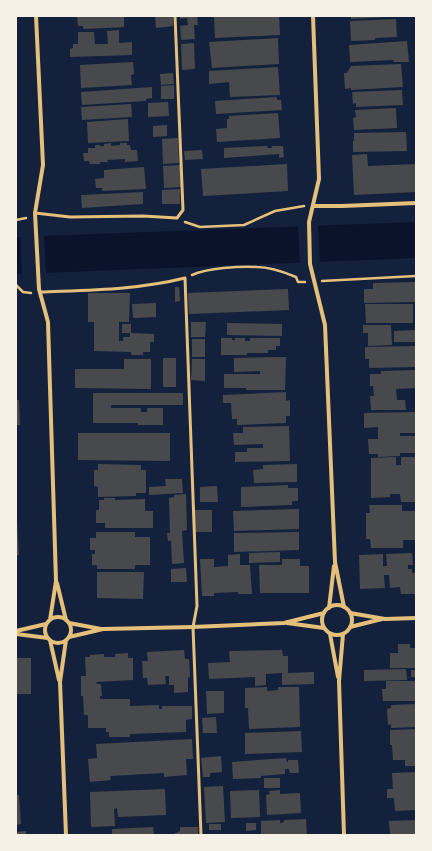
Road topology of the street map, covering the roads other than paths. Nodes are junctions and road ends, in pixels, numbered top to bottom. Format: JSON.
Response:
{"nodes":[{"id":1,"x":36,"y":16,"type":"edge"},
{"id":2,"x":175,"y":16,"type":"edge"},
{"id":3,"x":314,"y":16,"type":"edge"},
{"id":4,"x":416,"y":203,"type":"edge"},
{"id":5,"x":313,"y":206,"type":"junction"},
{"id":6,"x":36,"y":213,"type":"junction"},
{"id":7,"x":40,"y":292,"type":"junction"},
{"id":8,"x":335,"y":562,"type":"junction"},
{"id":9,"x":56,"y":581,"type":"junction"},
{"id":10,"x":344,"y":607,"type":"junction"},
{"id":11,"x":329,"y":608,"type":"junction"},
{"id":12,"x":324,"y":613,"type":"junction"},
{"id":13,"x":350,"y":613,"type":"junction"},
{"id":14,"x":385,"y":618,"type":"junction"},
{"id":15,"x":416,"y":618,"type":"edge"},
{"id":16,"x":50,"y":620,"type":"junction"},
{"id":17,"x":68,"y":621,"type":"junction"},
{"id":18,"x":284,"y":623,"type":"junction"},
{"id":19,"x":46,"y":624,"type":"junction"},
{"id":20,"x":193,"y":627,"type":"junction"},
{"id":21,"x":350,"y":627,"type":"junction"},
{"id":22,"x":324,"y":628,"type":"junction"},
{"id":23,"x":103,"y":629,"type":"junction"},
{"id":24,"x":16,"y":632,"type":"edge"},
{"id":25,"x":330,"y":634,"type":"junction"},
{"id":26,"x":343,"y":634,"type":"junction"},
{"id":27,"x":49,"y":639,"type":"junction"},
{"id":28,"x":67,"y":639,"type":"junction"},
{"id":29,"x":339,"y":681,"type":"junction"},
{"id":30,"x":60,"y":682,"type":"junction"},
{"id":31,"x":66,"y":835,"type":"edge"},
{"id":32,"x":201,"y":835,"type":"edge"},
{"id":33,"x":344,"y":835,"type":"edge"}],
"edges":[{"from":1,"to":6,"type":"street"},
{"from":2,"to":6,"type":"lane"},
{"from":3,"to":5,"type":"street"},
{"from":4,"to":5,"type":"street"},
{"from":5,"to":8,"type":"street"},
{"from":6,"to":7,"type":"street"},
{"from":7,"to":9,"type":"street"},
{"from":7,"to":20,"type":"lane"},
{"from":8,"to":10,"type":"street"},
{"from":8,"to":11,"type":"street"},
{"from":9,"to":16,"type":"street"},
{"from":9,"to":17,"type":"street"},
{"from":10,"to":11,"type":"street"},
{"from":10,"to":13,"type":"street"},
{"from":11,"to":12,"type":"street"},
{"from":12,"to":18,"type":"street"},
{"from":12,"to":22,"type":"street"},
{"from":13,"to":14,"type":"street"},
{"from":13,"to":21,"type":"street"},
{"from":14,"to":15,"type":"street"},
{"from":14,"to":21,"type":"street"},
{"from":16,"to":17,"type":"street"},
{"from":16,"to":19,"type":"street"},
{"from":17,"to":23,"type":"street"},
{"from":17,"to":28,"type":"street"},
{"from":18,"to":20,"type":"street"},
{"from":18,"to":22,"type":"street"},
{"from":19,"to":24,"type":"street"},
{"from":19,"to":27,"type":"street"},
{"from":20,"to":23,"type":"street"},
{"from":20,"to":32,"type":"lane"},
{"from":21,"to":26,"type":"street"},
{"from":22,"to":25,"type":"street"},
{"from":23,"to":28,"type":"street"},
{"from":24,"to":27,"type":"street"},
{"from":25,"to":26,"type":"street"},
{"from":25,"to":29,"type":"street"},
{"from":26,"to":29,"type":"street"},
{"from":27,"to":28,"type":"street"},
{"from":27,"to":30,"type":"street"},
{"from":28,"to":30,"type":"street"},
{"from":29,"to":33,"type":"street"},
{"from":30,"to":31,"type":"street"}]}
